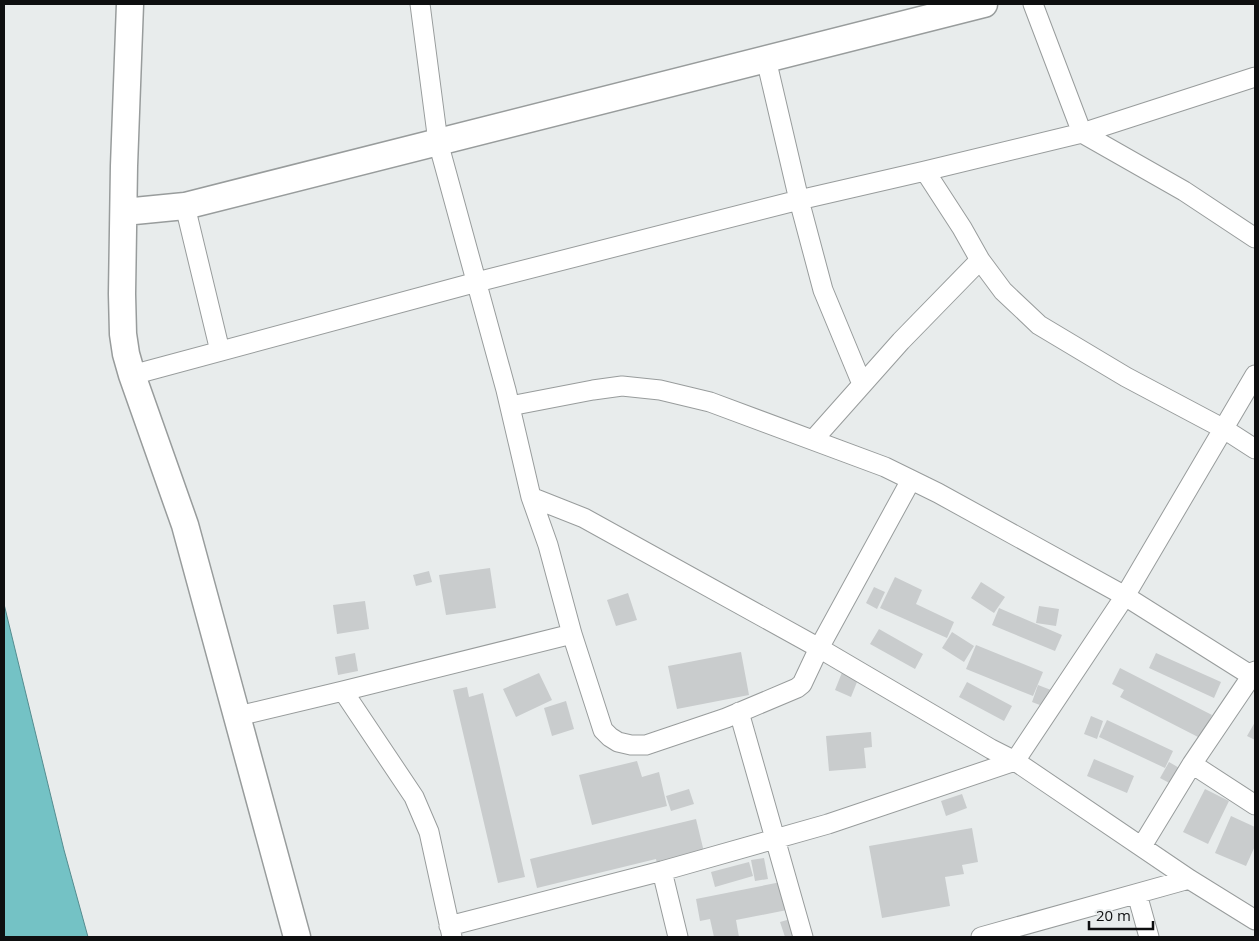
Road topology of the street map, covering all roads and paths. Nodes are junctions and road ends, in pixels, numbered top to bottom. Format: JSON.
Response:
{"nodes":[{"id":1,"x":130,"y":4,"type":"edge"},
{"id":2,"x":420,"y":4,"type":"edge"},
{"id":3,"x":984,"y":4,"type":"edge"},
{"id":4,"x":1033,"y":4,"type":"edge"},
{"id":5,"x":766,"y":59,"type":"junction"},
{"id":6,"x":1255,"y":77,"type":"edge"},
{"id":7,"x":1082,"y":133,"type":"junction"},
{"id":8,"x":438,"y":142,"type":"junction"},
{"id":9,"x":925,"y":171,"type":"junction"},
{"id":10,"x":799,"y":200,"type":"junction"},
{"id":11,"x":185,"y":206,"type":"junction"},
{"id":12,"x":124,"y":212,"type":"junction"},
{"id":13,"x":1255,"y":238,"type":"edge"},
{"id":14,"x":980,"y":260,"type":"junction"},
{"id":15,"x":477,"y":282,"type":"junction"},
{"id":16,"x":220,"y":351,"type":"junction"},
{"id":17,"x":132,"y":375,"type":"junction"},
{"id":18,"x":1255,"y":375,"type":"edge"},
{"id":19,"x":862,"y":384,"type":"junction"},
{"id":20,"x":510,"y":406,"type":"junction"},
{"id":21,"x":1224,"y":429,"type":"junction"},
{"id":22,"x":813,"y":440,"type":"junction"},
{"id":23,"x":1255,"y":449,"type":"edge"},
{"id":24,"x":911,"y":480,"type":"junction"},
{"id":25,"x":531,"y":497,"type":"junction"},
{"id":26,"x":1125,"y":596,"type":"junction"},
{"id":27,"x":572,"y":634,"type":"junction"},
{"id":28,"x":819,"y":648,"type":"junction"},
{"id":29,"x":1254,"y":675,"type":"edge"},
{"id":30,"x":343,"y":692,"type":"junction"},
{"id":31,"x":739,"y":712,"type":"junction"},
{"id":32,"x":238,"y":716,"type":"junction"},
{"id":33,"x":1015,"y":761,"type":"junction"},
{"id":34,"x":1192,"y":764,"type":"junction"},
{"id":35,"x":1255,"y":805,"type":"edge"},
{"id":36,"x":776,"y":839,"type":"junction"},
{"id":37,"x":1142,"y":846,"type":"junction"},
{"id":38,"x":662,"y":871,"type":"junction"},
{"id":39,"x":1189,"y":879,"type":"junction"},
{"id":40,"x":1137,"y":894,"type":"junction"},
{"id":41,"x":1255,"y":920,"type":"edge"},
{"id":42,"x":451,"y":931,"type":"edge"},
{"id":43,"x":297,"y":937,"type":"edge"},
{"id":44,"x":678,"y":937,"type":"edge"},
{"id":45,"x":803,"y":937,"type":"edge"},
{"id":46,"x":981,"y":937,"type":"edge"},
{"id":47,"x":1149,"y":937,"type":"edge"}],
"edges":[{"from":1,"to":12,"type":"street"},
{"from":2,"to":8,"type":"street"},
{"from":3,"to":5,"type":"street"},
{"from":4,"to":7,"type":"street"},
{"from":5,"to":8,"type":"street"},
{"from":5,"to":10,"type":"street"},
{"from":6,"to":7,"type":"street"},
{"from":7,"to":9,"type":"street"},
{"from":7,"to":13,"type":"street"},
{"from":8,"to":11,"type":"street"},
{"from":8,"to":15,"type":"street"},
{"from":9,"to":10,"type":"street"},
{"from":9,"to":14,"type":"street"},
{"from":10,"to":15,"type":"street"},
{"from":10,"to":19,"type":"street"},
{"from":11,"to":12,"type":"street"},
{"from":11,"to":16,"type":"street"},
{"from":12,"to":17,"type":"street"},
{"from":14,"to":19,"type":"street"},
{"from":14,"to":21,"type":"street"},
{"from":15,"to":16,"type":"street"},
{"from":15,"to":20,"type":"street"},
{"from":16,"to":17,"type":"street"},
{"from":17,"to":32,"type":"street"},
{"from":18,"to":21,"type":"street"},
{"from":19,"to":22,"type":"street"},
{"from":20,"to":22,"type":"street"},
{"from":20,"to":25,"type":"street"},
{"from":21,"to":23,"type":"street"},
{"from":21,"to":26,"type":"street"},
{"from":22,"to":24,"type":"street"},
{"from":24,"to":26,"type":"street"},
{"from":24,"to":28,"type":"street"},
{"from":25,"to":27,"type":"street"},
{"from":25,"to":28,"type":"street"},
{"from":26,"to":29,"type":"street"},
{"from":26,"to":33,"type":"street"},
{"from":27,"to":30,"type":"street"},
{"from":27,"to":31,"type":"street"},
{"from":28,"to":31,"type":"street"},
{"from":28,"to":33,"type":"street"},
{"from":29,"to":34,"type":"street"},
{"from":30,"to":32,"type":"street"},
{"from":30,"to":42,"type":"street"},
{"from":31,"to":36,"type":"street"},
{"from":32,"to":43,"type":"street"},
{"from":33,"to":36,"type":"street"},
{"from":33,"to":37,"type":"street"},
{"from":34,"to":35,"type":"street"},
{"from":34,"to":37,"type":"street"},
{"from":36,"to":38,"type":"street"},
{"from":36,"to":45,"type":"street"},
{"from":37,"to":39,"type":"street"},
{"from":38,"to":42,"type":"street"},
{"from":38,"to":44,"type":"street"},
{"from":39,"to":40,"type":"street"},
{"from":39,"to":41,"type":"street"},
{"from":40,"to":46,"type":"street"},
{"from":40,"to":47,"type":"street"}]}
